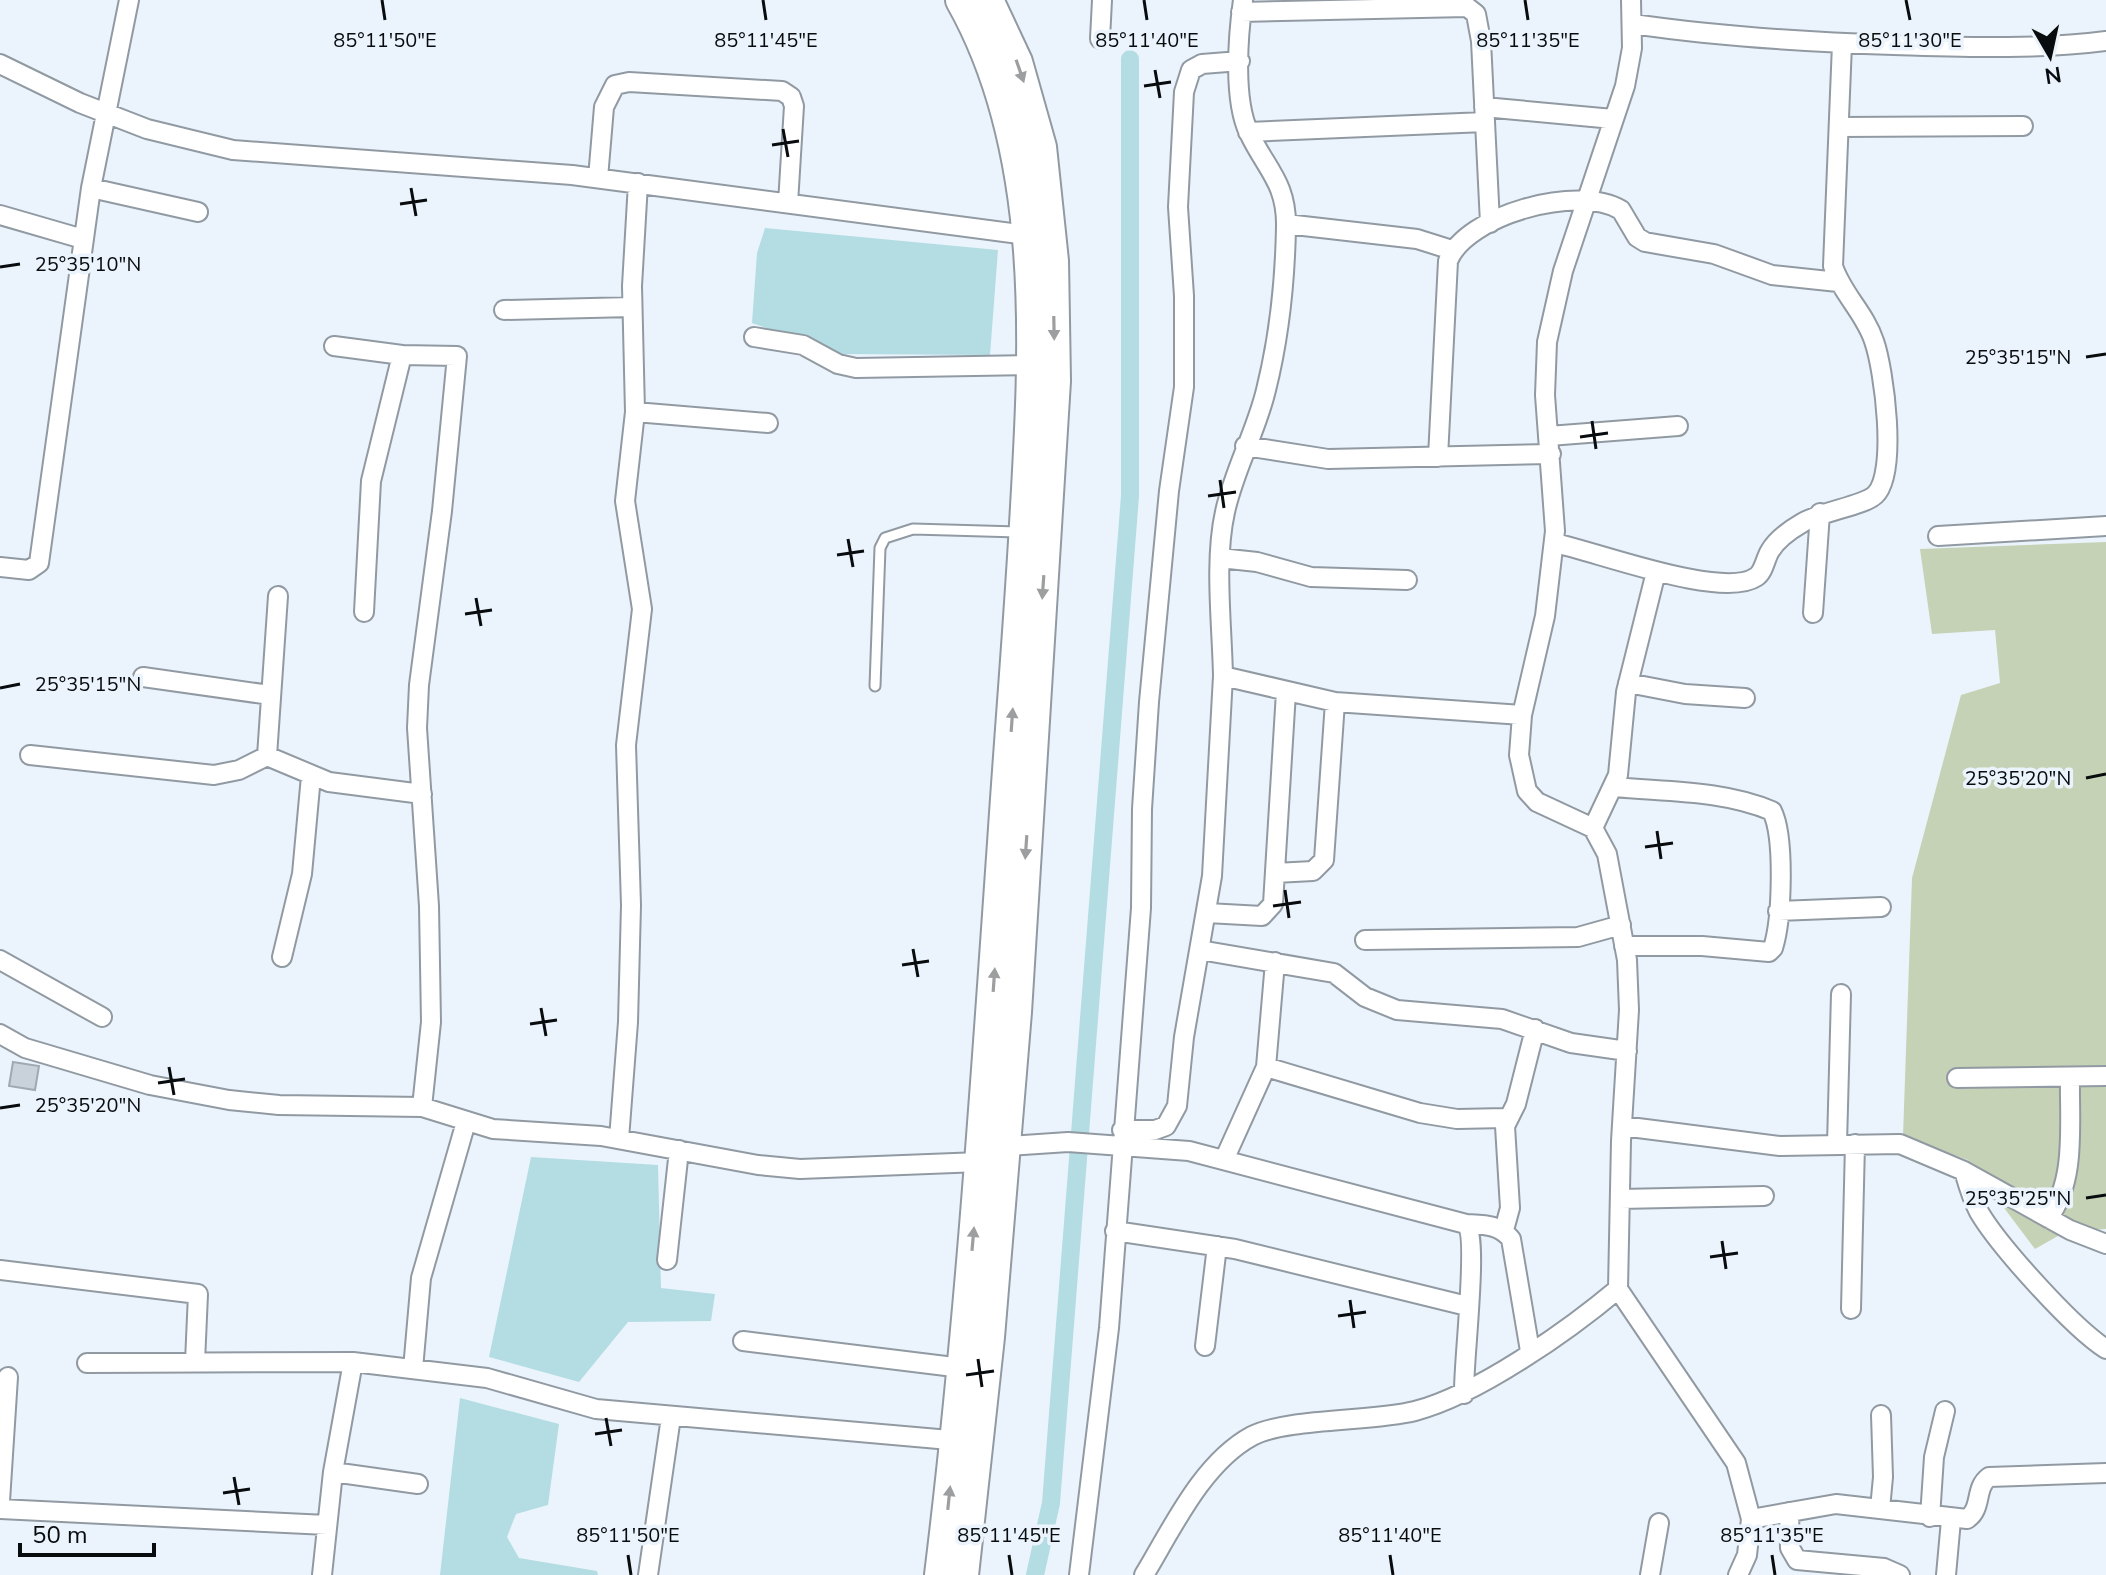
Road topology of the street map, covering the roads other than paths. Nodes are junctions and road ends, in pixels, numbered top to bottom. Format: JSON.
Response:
{"nodes":[{"id":1,"x":129,"y":0,"type":"edge"},
{"id":2,"x":961,"y":0,"type":"edge"},
{"id":3,"x":988,"y":0,"type":"edge"},
{"id":4,"x":1102,"y":0,"type":"edge"},
{"id":5,"x":1631,"y":0,"type":"edge"},
{"id":6,"x":1242,"y":6,"type":"edge"},
{"id":7,"x":1633,"y":24,"type":"junction"},
{"id":8,"x":1100,"y":39,"type":"dead end"},
{"id":9,"x":2106,"y":41,"type":"edge"},
{"id":10,"x":1842,"y":44,"type":"junction"},
{"id":11,"x":1240,"y":61,"type":"junction"},
{"id":12,"x":0,"y":64,"type":"edge"},
{"id":13,"x":107,"y":113,"type":"junction"},
{"id":14,"x":1485,"y":115,"type":"junction"},
{"id":15,"x":1613,"y":119,"type":"junction"},
{"id":16,"x":2023,"y":126,"type":"dead end"},
{"id":17,"x":1839,"y":127,"type":"junction"},
{"id":18,"x":1248,"y":132,"type":"junction"},
{"id":19,"x":598,"y":178,"type":"junction"},
{"id":20,"x":638,"y":183,"type":"junction"},
{"id":21,"x":91,"y":188,"type":"junction"},
{"id":22,"x":1587,"y":200,"type":"junction"},
{"id":23,"x":788,"y":203,"type":"junction"},
{"id":24,"x":198,"y":212,"type":"dead end"},
{"id":25,"x":0,"y":215,"type":"edge"},
{"id":26,"x":1490,"y":223,"type":"junction"},
{"id":27,"x":1286,"y":224,"type":"junction"},
{"id":28,"x":1026,"y":235,"type":"junction"},
{"id":29,"x":83,"y":239,"type":"junction"},
{"id":30,"x":1452,"y":250,"type":"junction"},
{"id":31,"x":1838,"y":282,"type":"junction"},
{"id":32,"x":632,"y":307,"type":"junction"},
{"id":33,"x":504,"y":310,"type":"dead end"},
{"id":34,"x":754,"y":337,"type":"dead end"},
{"id":35,"x":334,"y":346,"type":"dead end"},
{"id":36,"x":402,"y":355,"type":"junction"},
{"id":37,"x":1031,"y":365,"type":"junction"},
{"id":38,"x":635,"y":412,"type":"junction"},
{"id":39,"x":768,"y":423,"type":"dead end"},
{"id":40,"x":1678,"y":426,"type":"dead end"},
{"id":41,"x":1550,"y":445,"type":"junction"},
{"id":42,"x":1245,"y":446,"type":"junction"},
{"id":43,"x":1438,"y":457,"type":"junction"},
{"id":44,"x":1820,"y":513,"type":"junction"},
{"id":45,"x":2106,"y":526,"type":"edge"},
{"id":46,"x":1024,"y":532,"type":"junction"},
{"id":47,"x":1938,"y":536,"type":"dead end"},
{"id":48,"x":1554,"y":543,"type":"junction"},
{"id":49,"x":1220,"y":558,"type":"junction"},
{"id":50,"x":0,"y":567,"type":"edge"},
{"id":51,"x":1656,"y":572,"type":"junction"},
{"id":52,"x":1407,"y":580,"type":"dead end"},
{"id":53,"x":278,"y":596,"type":"dead end"},
{"id":54,"x":364,"y":612,"type":"dead end"},
{"id":55,"x":1813,"y":613,"type":"dead end"},
{"id":56,"x":1223,"y":676,"type":"junction"},
{"id":57,"x":143,"y":677,"type":"dead end"},
{"id":58,"x":1628,"y":683,"type":"junction"},
{"id":59,"x":875,"y":686,"type":"dead end"},
{"id":60,"x":1286,"y":692,"type":"junction"},
{"id":61,"x":270,"y":695,"type":"junction"},
{"id":62,"x":1745,"y":698,"type":"dead end"},
{"id":63,"x":1335,"y":702,"type":"junction"},
{"id":64,"x":1522,"y":715,"type":"junction"},
{"id":65,"x":30,"y":755,"type":"dead end"},
{"id":66,"x":267,"y":756,"type":"junction"},
{"id":67,"x":311,"y":776,"type":"junction"},
{"id":68,"x":1614,"y":787,"type":"junction"},
{"id":69,"x":422,"y":794,"type":"junction"},
{"id":70,"x":1593,"y":828,"type":"junction"},
{"id":71,"x":1275,"y":873,"type":"junction"},
{"id":72,"x":1881,"y":907,"type":"dead end"},
{"id":73,"x":1778,"y":911,"type":"junction"},
{"id":74,"x":1207,"y":913,"type":"junction"},
{"id":75,"x":1621,"y":925,"type":"junction"},
{"id":76,"x":1365,"y":940,"type":"dead end"},
{"id":77,"x":1624,"y":946,"type":"junction"},
{"id":78,"x":1200,"y":950,"type":"junction"},
{"id":79,"x":282,"y":957,"type":"dead end"},
{"id":80,"x":0,"y":960,"type":"edge"},
{"id":81,"x":1275,"y":962,"type":"junction"},
{"id":82,"x":1841,"y":994,"type":"dead end"},
{"id":83,"x":102,"y":1017,"type":"dead end"},
{"id":84,"x":1535,"y":1029,"type":"junction"},
{"id":85,"x":0,"y":1034,"type":"edge"},
{"id":86,"x":1627,"y":1051,"type":"junction"},
{"id":87,"x":1266,"y":1067,"type":"junction"},
{"id":88,"x":2106,"y":1076,"type":"edge"},
{"id":89,"x":2070,"y":1077,"type":"junction"},
{"id":90,"x":1957,"y":1078,"type":"dead end"},
{"id":91,"x":422,"y":1107,"type":"junction"},
{"id":92,"x":1506,"y":1118,"type":"junction"},
{"id":93,"x":466,"y":1122,"type":"junction"},
{"id":94,"x":1622,"y":1126,"type":"junction"},
{"id":95,"x":619,"y":1139,"type":"junction"},
{"id":96,"x":1117,"y":1139,"type":"junction"},
{"id":97,"x":1846,"y":1144,"type":"junction"},
{"id":98,"x":679,"y":1150,"type":"junction"},
{"id":99,"x":988,"y":1152,"type":"junction"},
{"id":100,"x":1224,"y":1160,"type":"junction"},
{"id":101,"x":1964,"y":1171,"type":"junction"},
{"id":102,"x":1764,"y":1196,"type":"dead end"},
{"id":103,"x":1620,"y":1199,"type":"junction"},
{"id":104,"x":2048,"y":1218,"type":"junction"},
{"id":105,"x":1466,"y":1224,"type":"junction"},
{"id":106,"x":1504,"y":1230,"type":"junction"},
{"id":107,"x":1115,"y":1231,"type":"junction"},
{"id":108,"x":2106,"y":1244,"type":"edge"},
{"id":109,"x":1217,"y":1246,"type":"junction"},
{"id":110,"x":667,"y":1260,"type":"dead end"},
{"id":111,"x":0,"y":1270,"type":"edge"},
{"id":112,"x":1618,"y":1289,"type":"junction"},
{"id":113,"x":1467,"y":1306,"type":"junction"},
{"id":114,"x":1851,"y":1309,"type":"dead end"},
{"id":115,"x":743,"y":1341,"type":"dead end"},
{"id":116,"x":1205,"y":1346,"type":"dead end"},
{"id":117,"x":2106,"y":1349,"type":"edge"},
{"id":118,"x":1530,"y":1351,"type":"junction"},
{"id":119,"x":195,"y":1362,"type":"junction"},
{"id":120,"x":353,"y":1362,"type":"junction"},
{"id":121,"x":87,"y":1363,"type":"dead end"},
{"id":122,"x":962,"y":1368,"type":"junction"},
{"id":123,"x":413,"y":1369,"type":"junction"},
{"id":124,"x":8,"y":1377,"type":"dead end"},
{"id":125,"x":1464,"y":1394,"type":"junction"},
{"id":126,"x":1945,"y":1411,"type":"dead end"},
{"id":127,"x":1881,"y":1415,"type":"dead end"},
{"id":128,"x":671,"y":1417,"type":"junction"},
{"id":129,"x":965,"y":1442,"type":"junction"},
{"id":130,"x":333,"y":1472,"type":"junction"},
{"id":131,"x":2106,"y":1473,"type":"edge"},
{"id":132,"x":418,"y":1484,"type":"dead end"},
{"id":133,"x":0,"y":1501,"type":"edge"},
{"id":134,"x":0,"y":1509,"type":"edge"},
{"id":135,"x":1880,"y":1509,"type":"junction"},
{"id":136,"x":1789,"y":1512,"type":"junction"},
{"id":137,"x":1930,"y":1517,"type":"junction"},
{"id":138,"x":1751,"y":1519,"type":"junction"},
{"id":139,"x":1951,"y":1520,"type":"junction"},
{"id":140,"x":1659,"y":1523,"type":"dead end"},
{"id":141,"x":327,"y":1525,"type":"junction"},
{"id":142,"x":322,"y":1575,"type":"edge"},
{"id":143,"x":648,"y":1575,"type":"edge"},
{"id":144,"x":940,"y":1575,"type":"edge"},
{"id":145,"x":963,"y":1575,"type":"edge"},
{"id":146,"x":1079,"y":1575,"type":"edge"},
{"id":147,"x":1144,"y":1575,"type":"edge"},
{"id":148,"x":1650,"y":1575,"type":"edge"},
{"id":149,"x":1738,"y":1575,"type":"edge"},
{"id":150,"x":1900,"y":1575,"type":"edge"},
{"id":151,"x":1946,"y":1575,"type":"edge"}],
"edges":[{"from":1,"to":13,"type":"street"},
{"from":2,"to":28,"type":"main road"},
{"from":3,"to":99,"type":"main road","one_way":true},
{"from":4,"to":8,"type":"street"},
{"from":5,"to":7,"type":"street"},
{"from":6,"to":11,"type":"street"},
{"from":6,"to":14,"type":"street"},
{"from":7,"to":10,"type":"street"},
{"from":7,"to":15,"type":"street"},
{"from":9,"to":10,"type":"street"},
{"from":10,"to":17,"type":"street"},
{"from":11,"to":18,"type":"street"},
{"from":11,"to":96,"type":"street"},
{"from":12,"to":13,"type":"street"},
{"from":13,"to":19,"type":"street"},
{"from":13,"to":21,"type":"street"},
{"from":14,"to":15,"type":"street"},
{"from":14,"to":18,"type":"street"},
{"from":14,"to":26,"type":"street"},
{"from":15,"to":22,"type":"street"},
{"from":16,"to":17,"type":"street"},
{"from":17,"to":31,"type":"street"},
{"from":18,"to":27,"type":"street"},
{"from":19,"to":20,"type":"street"},
{"from":19,"to":23,"type":"street"},
{"from":20,"to":23,"type":"street"},
{"from":20,"to":32,"type":"street"},
{"from":21,"to":24,"type":"street"},
{"from":21,"to":29,"type":"street"},
{"from":22,"to":26,"type":"street"},
{"from":22,"to":31,"type":"street"},
{"from":22,"to":41,"type":"street"},
{"from":23,"to":28,"type":"street"},
{"from":25,"to":29,"type":"street"},
{"from":26,"to":30,"type":"street"},
{"from":27,"to":30,"type":"street"},
{"from":27,"to":42,"type":"street"},
{"from":28,"to":37,"type":"main road"},
{"from":29,"to":50,"type":"street"},
{"from":30,"to":43,"type":"street"},
{"from":31,"to":44,"type":"street"},
{"from":32,"to":33,"type":"street"},
{"from":32,"to":38,"type":"street"},
{"from":34,"to":37,"type":"street"},
{"from":35,"to":36,"type":"street"},
{"from":36,"to":54,"type":"street"},
{"from":36,"to":69,"type":"street"},
{"from":37,"to":46,"type":"main road"},
{"from":38,"to":39,"type":"street"},
{"from":38,"to":95,"type":"street"},
{"from":40,"to":41,"type":"street"},
{"from":41,"to":43,"type":"street"},
{"from":41,"to":48,"type":"street"},
{"from":42,"to":43,"type":"street"},
{"from":42,"to":49,"type":"street"},
{"from":44,"to":51,"type":"street"},
{"from":44,"to":55,"type":"street"},
{"from":45,"to":47,"type":"street"},
{"from":46,"to":59,"type":"lane"},
{"from":99,"to":46,"type":"main road","one_way":true},
{"from":48,"to":51,"type":"street"},
{"from":48,"to":64,"type":"street"},
{"from":49,"to":52,"type":"street"},
{"from":49,"to":56,"type":"street"},
{"from":51,"to":58,"type":"street"},
{"from":53,"to":61,"type":"street"},
{"from":56,"to":60,"type":"street"},
{"from":56,"to":74,"type":"street"},
{"from":57,"to":61,"type":"street"},
{"from":58,"to":62,"type":"street"},
{"from":58,"to":68,"type":"street"},
{"from":60,"to":63,"type":"street"},
{"from":60,"to":71,"type":"street"},
{"from":61,"to":66,"type":"street"},
{"from":63,"to":64,"type":"street"},
{"from":63,"to":71,"type":"street"},
{"from":64,"to":70,"type":"street"},
{"from":65,"to":66,"type":"street"},
{"from":66,"to":67,"type":"street"},
{"from":67,"to":69,"type":"street"},
{"from":67,"to":79,"type":"street"},
{"from":68,"to":70,"type":"street"},
{"from":68,"to":73,"type":"street"},
{"from":69,"to":91,"type":"street"},
{"from":70,"to":75,"type":"street"},
{"from":71,"to":74,"type":"street"},
{"from":72,"to":73,"type":"street"},
{"from":73,"to":77,"type":"street"},
{"from":74,"to":78,"type":"street"},
{"from":75,"to":76,"type":"street"},
{"from":75,"to":77,"type":"street"},
{"from":77,"to":86,"type":"street"},
{"from":78,"to":81,"type":"street"},
{"from":78,"to":96,"type":"street"},
{"from":80,"to":83,"type":"street"},
{"from":81,"to":84,"type":"street"},
{"from":81,"to":87,"type":"street"},
{"from":82,"to":97,"type":"street"},
{"from":84,"to":86,"type":"street"},
{"from":84,"to":92,"type":"street"},
{"from":85,"to":91,"type":"street"},
{"from":86,"to":94,"type":"street"},
{"from":87,"to":92,"type":"street"},
{"from":87,"to":100,"type":"street"},
{"from":88,"to":89,"type":"street"},
{"from":89,"to":90,"type":"street"},
{"from":89,"to":104,"type":"street"},
{"from":91,"to":93,"type":"street"},
{"from":92,"to":106,"type":"street"},
{"from":93,"to":95,"type":"street"},
{"from":93,"to":123,"type":"street"},
{"from":94,"to":97,"type":"street"},
{"from":94,"to":103,"type":"street"},
{"from":95,"to":98,"type":"street"},
{"from":96,"to":99,"type":"street"},
{"from":96,"to":100,"type":"street"},
{"from":96,"to":107,"type":"street"},
{"from":97,"to":101,"type":"street"},
{"from":97,"to":114,"type":"street"},
{"from":98,"to":99,"type":"street"},
{"from":98,"to":110,"type":"street"},
{"from":122,"to":99,"type":"main road","one_way":true},
{"from":99,"to":129,"type":"main road"},
{"from":100,"to":105,"type":"street"},
{"from":101,"to":104,"type":"street"},
{"from":101,"to":117,"type":"street"},
{"from":102,"to":103,"type":"street"},
{"from":103,"to":112,"type":"street"},
{"from":104,"to":108,"type":"street"},
{"from":105,"to":106,"type":"street"},
{"from":105,"to":113,"type":"street"},
{"from":106,"to":118,"type":"street"},
{"from":107,"to":109,"type":"street"},
{"from":107,"to":146,"type":"street"},
{"from":109,"to":113,"type":"street"},
{"from":109,"to":116,"type":"street"},
{"from":111,"to":119,"type":"street"},
{"from":112,"to":118,"type":"street"},
{"from":112,"to":138,"type":"street"},
{"from":113,"to":125,"type":"street"},
{"from":115,"to":122,"type":"street"},
{"from":118,"to":125,"type":"street"},
{"from":119,"to":120,"type":"street"},
{"from":119,"to":121,"type":"street"},
{"from":120,"to":123,"type":"street"},
{"from":120,"to":130,"type":"street"},
{"from":122,"to":129,"type":"main road"},
{"from":123,"to":128,"type":"street"},
{"from":124,"to":133,"type":"street"},
{"from":125,"to":147,"type":"street"},
{"from":126,"to":137,"type":"street"},
{"from":127,"to":135,"type":"street"},
{"from":128,"to":129,"type":"street"},
{"from":128,"to":143,"type":"street"},
{"from":144,"to":129,"type":"main road","one_way":true},
{"from":129,"to":145,"type":"main road"},
{"from":130,"to":132,"type":"street"},
{"from":130,"to":141,"type":"street"},
{"from":131,"to":139,"type":"street"},
{"from":134,"to":141,"type":"street"},
{"from":135,"to":136,"type":"street"},
{"from":135,"to":137,"type":"street"},
{"from":136,"to":138,"type":"street"},
{"from":136,"to":150,"type":"street"},
{"from":137,"to":139,"type":"street"},
{"from":138,"to":149,"type":"street"},
{"from":139,"to":151,"type":"street"},
{"from":140,"to":148,"type":"street"},
{"from":141,"to":142,"type":"street"}]}
